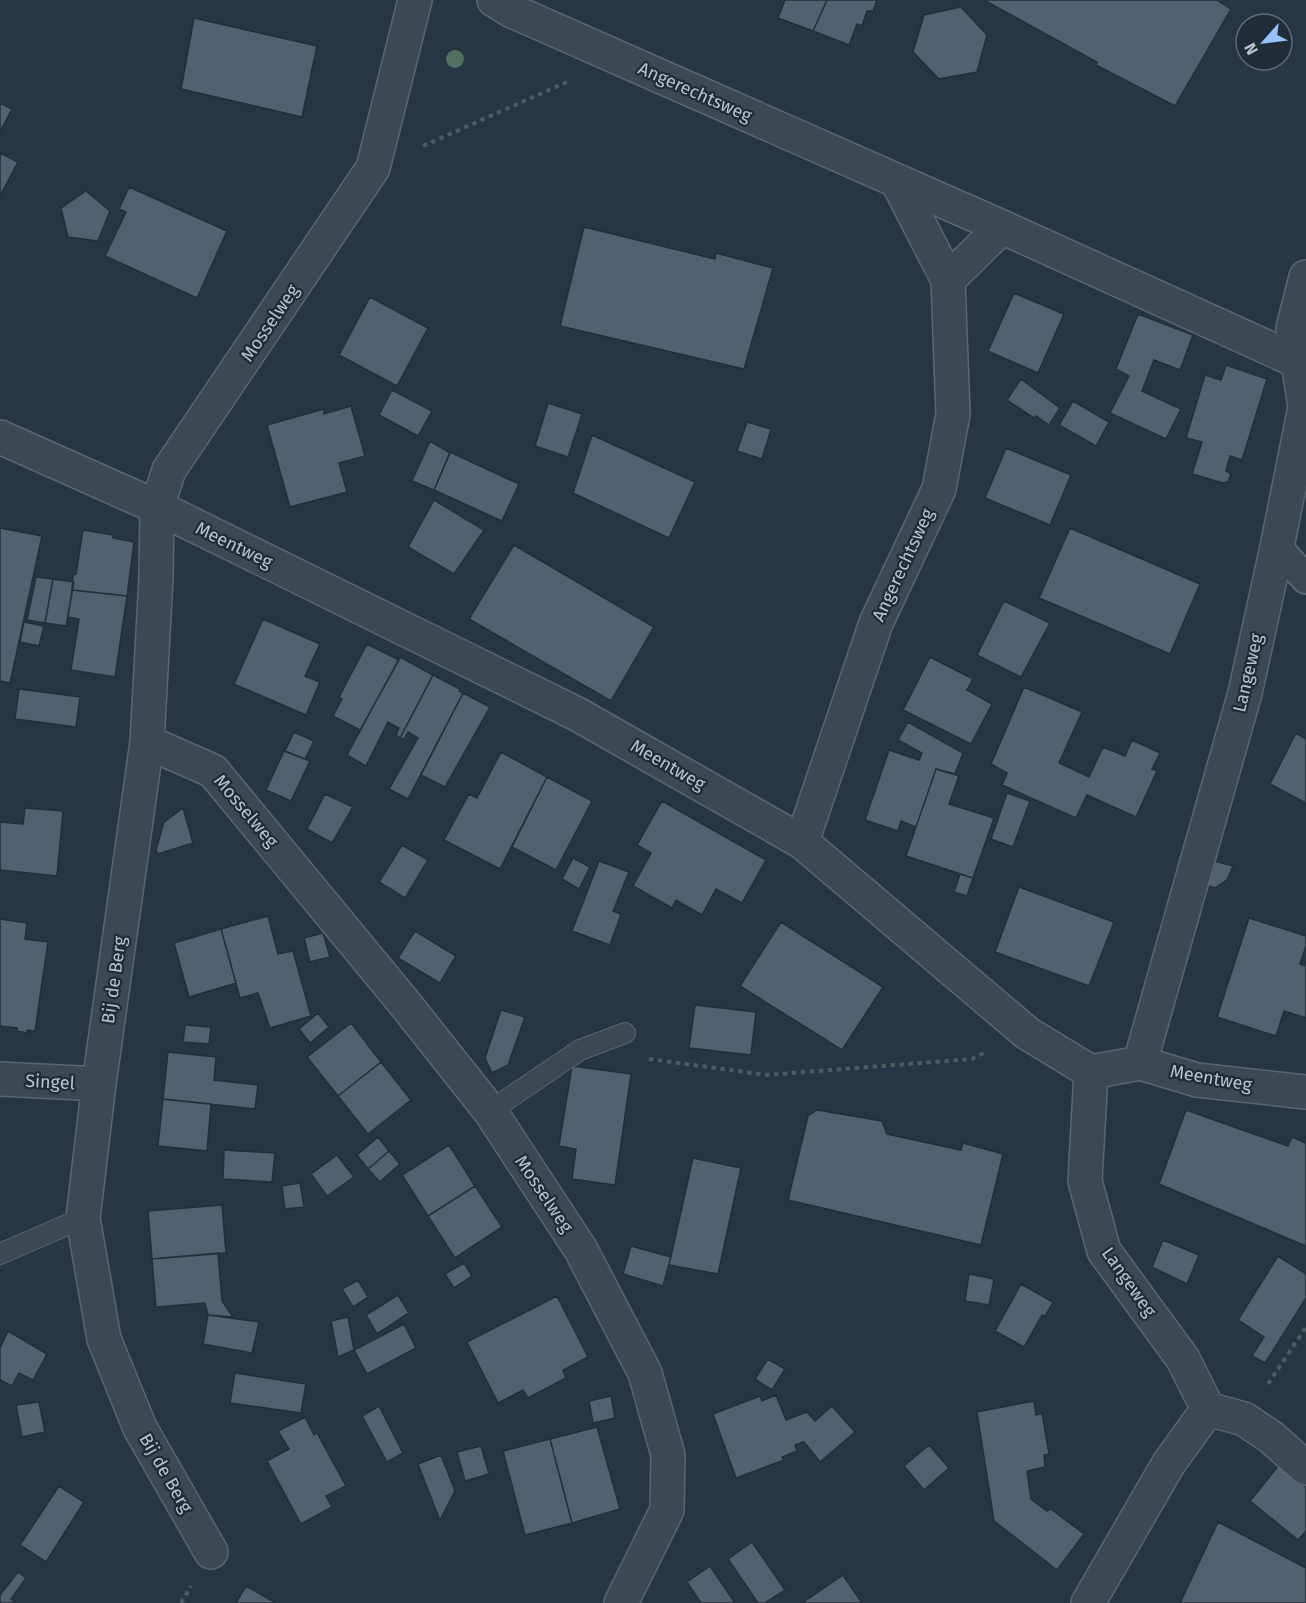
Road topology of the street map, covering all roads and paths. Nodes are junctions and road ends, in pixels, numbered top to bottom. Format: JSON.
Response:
{"nodes":[{"id":1,"x":415,"y":0,"type":"edge"},
{"id":2,"x":494,"y":0,"type":"edge"},
{"id":3,"x":619,"y":58,"type":"junction"},
{"id":4,"x":373,"y":168,"type":"junction"},
{"id":5,"x":897,"y":181,"type":"junction"},
{"id":6,"x":1002,"y":227,"type":"junction"},
{"id":7,"x":1306,"y":277,"type":"edge"},
{"id":8,"x":948,"y":280,"type":"junction"},
{"id":9,"x":1303,"y":364,"type":"edge"},
{"id":10,"x":0,"y":437,"type":"edge"},
{"id":11,"x":157,"y":507,"type":"junction"},
{"id":12,"x":1277,"y":547,"type":"junction"},
{"id":13,"x":1306,"y":579,"type":"edge"},
{"id":14,"x":147,"y":742,"type":"junction"},
{"id":15,"x":802,"y":842,"type":"junction"},
{"id":16,"x":626,"y":1033,"type":"dead end"},
{"id":17,"x":1027,"y":1033,"type":"junction"},
{"id":18,"x":580,"y":1050,"type":"junction"},
{"id":19,"x":1140,"y":1063,"type":"junction"},
{"id":20,"x":1090,"y":1072,"type":"junction"},
{"id":21,"x":0,"y":1079,"type":"edge"},
{"id":22,"x":99,"y":1084,"type":"junction"},
{"id":23,"x":1306,"y":1092,"type":"edge"},
{"id":24,"x":490,"y":1111,"type":"junction"},
{"id":25,"x":83,"y":1218,"type":"junction"},
{"id":26,"x":0,"y":1254,"type":"edge"},
{"id":27,"x":1306,"y":1327,"type":"edge"},
{"id":28,"x":1208,"y":1409,"type":"junction"},
{"id":29,"x":1244,"y":1419,"type":"junction"},
{"id":30,"x":1306,"y":1468,"type":"edge"},
{"id":31,"x":211,"y":1552,"type":"dead end"},
{"id":32,"x":621,"y":1603,"type":"edge"},
{"id":33,"x":1088,"y":1603,"type":"edge"}],
"edges":[{"from":1,"to":4,"type":"street","name":"Mosselweg"},
{"from":2,"to":3,"type":"street","name":"Angerechtsweg"},
{"from":3,"to":4,"type":"path"},
{"from":3,"to":5,"type":"street","name":"Angerechtsweg"},
{"from":4,"to":11,"type":"street","name":"Mosselweg"},
{"from":5,"to":6,"type":"street","name":"Angerechtsweg"},
{"from":5,"to":8,"type":"street","name":"Angerechtsweg"},
{"from":6,"to":8,"type":"street"},
{"from":6,"to":9,"type":"street","name":"Angerechtsweg"},
{"from":7,"to":9,"type":"street","name":"Langeweg"},
{"from":8,"to":15,"type":"street","name":"Angerechtsweg"},
{"from":9,"to":12,"type":"street","name":"Langeweg"},
{"from":10,"to":11,"type":"street","name":"Meentweg"},
{"from":11,"to":14,"type":"street","name":"Mosselweg"},
{"from":11,"to":15,"type":"street","name":"Meentweg"},
{"from":12,"to":13,"type":"street"},
{"from":12,"to":19,"type":"street","name":"Langeweg"},
{"from":14,"to":22,"type":"street","name":"Bij de Berg"},
{"from":14,"to":24,"type":"street","name":"Mosselweg"},
{"from":15,"to":17,"type":"street","name":"Meentweg"},
{"from":16,"to":18,"type":"lane"},
{"from":17,"to":18,"type":"path"},
{"from":17,"to":20,"type":"street","name":"Meentweg"},
{"from":18,"to":24,"type":"lane"},
{"from":19,"to":20,"type":"street","name":"Meentweg"},
{"from":19,"to":23,"type":"street","name":"Meentweg"},
{"from":20,"to":28,"type":"street","name":"Langeweg"},
{"from":21,"to":22,"type":"street","name":"Singel"},
{"from":22,"to":25,"type":"street","name":"Bij de Berg"},
{"from":24,"to":32,"type":"street","name":"Mosselweg"},
{"from":25,"to":26,"type":"lane"},
{"from":25,"to":31,"type":"street","name":"Bij de Berg"},
{"from":27,"to":29,"type":"path"},
{"from":28,"to":29,"type":"street"},
{"from":28,"to":33,"type":"street"},
{"from":29,"to":30,"type":"street"}]}
